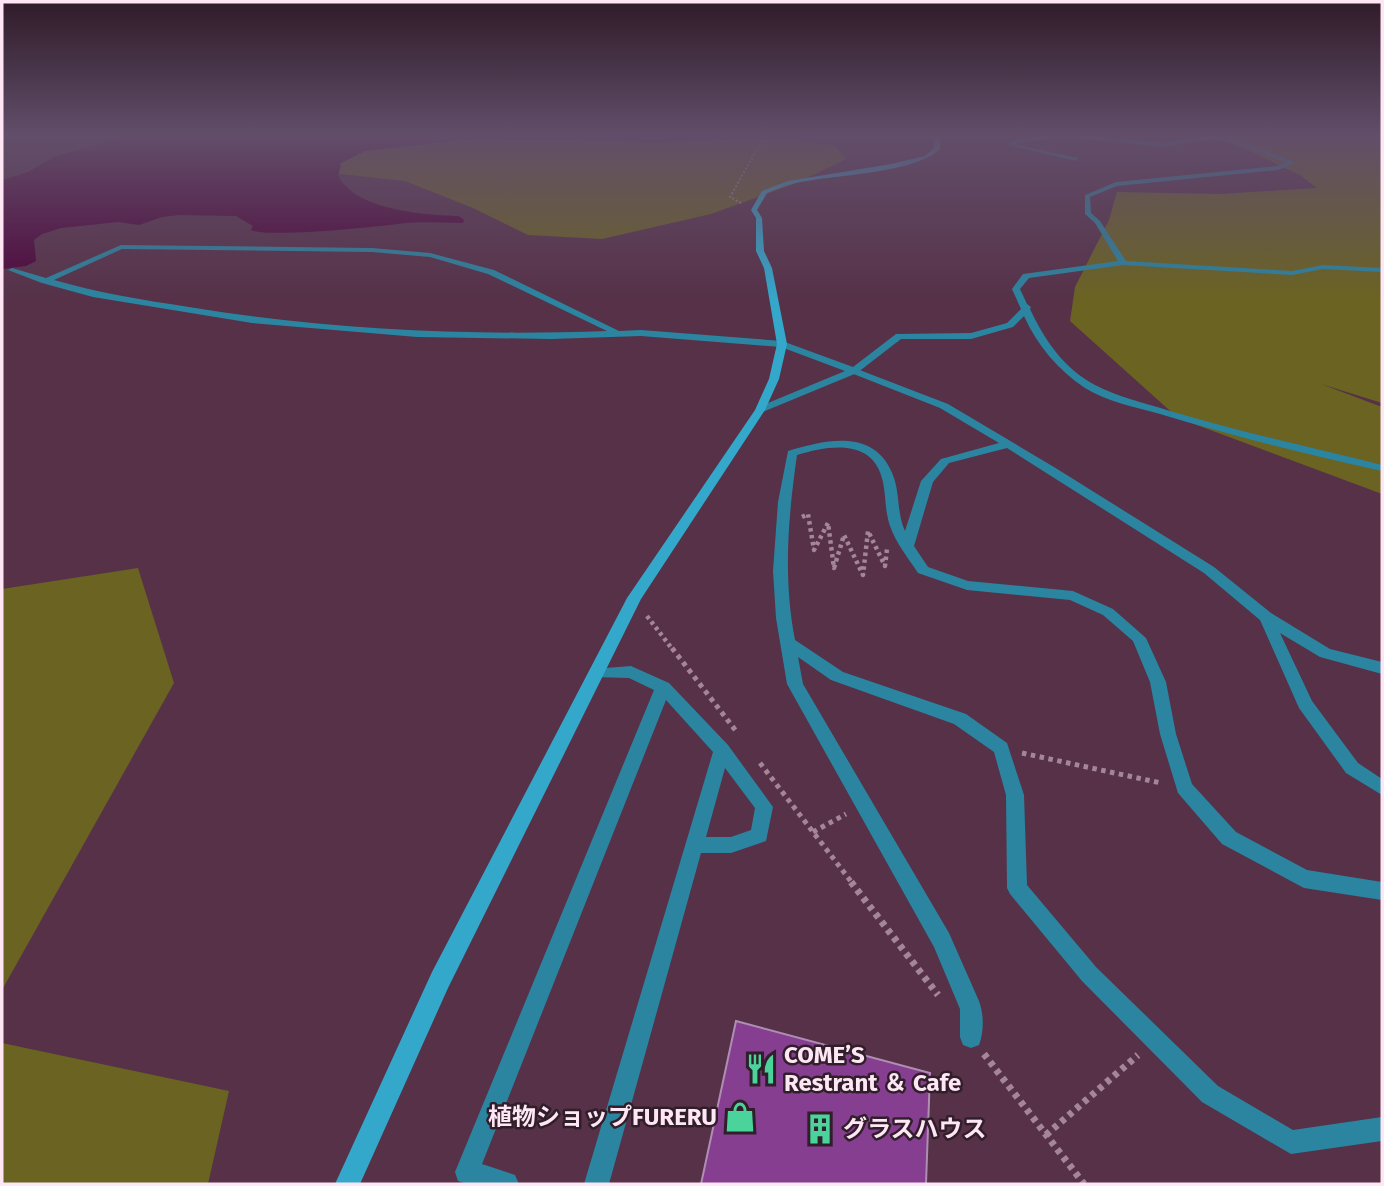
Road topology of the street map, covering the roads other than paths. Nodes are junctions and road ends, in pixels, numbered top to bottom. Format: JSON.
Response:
{"nodes":[{"id":1,"x":768,"y":190,"type":"edge"},
{"id":2,"x":1102,"y":190,"type":"edge"},
{"id":3,"x":1123,"y":263,"type":"junction"},
{"id":4,"x":12,"y":270,"type":"dead end"},
{"id":5,"x":1382,"y":270,"type":"edge"},
{"id":6,"x":45,"y":281,"type":"junction"},
{"id":7,"x":1027,"y":307,"type":"junction"},
{"id":8,"x":618,"y":334,"type":"junction"},
{"id":9,"x":782,"y":344,"type":"junction"},
{"id":10,"x":854,"y":371,"type":"junction"},
{"id":11,"x":760,"y":410,"type":"junction"},
{"id":12,"x":1006,"y":445,"type":"junction"},
{"id":13,"x":1382,"y":468,"type":"edge"},
{"id":14,"x":907,"y":546,"type":"junction"},
{"id":15,"x":1266,"y":617,"type":"junction"},
{"id":16,"x":788,"y":643,"type":"junction"},
{"id":17,"x":1382,"y":668,"type":"edge"},
{"id":18,"x":598,"y":673,"type":"junction"},
{"id":19,"x":663,"y":687,"type":"junction"},
{"id":20,"x":722,"y":750,"type":"junction"},
{"id":21,"x":1382,"y":788,"type":"edge"},
{"id":22,"x":694,"y":845,"type":"junction"},
{"id":23,"x":1382,"y":891,"type":"edge"},
{"id":24,"x":971,"y":1037,"type":"road end"},
{"id":25,"x":1382,"y":1129,"type":"edge"},
{"id":26,"x":347,"y":1184,"type":"edge"},
{"id":27,"x":506,"y":1184,"type":"edge"},
{"id":28,"x":596,"y":1184,"type":"edge"}],
"edges":[{"from":1,"to":9,"type":"street"},
{"from":2,"to":3,"type":"street"},
{"from":3,"to":5,"type":"street"},
{"from":3,"to":7,"type":"street"},
{"from":4,"to":6,"type":"street"},
{"from":6,"to":8,"type":"street"},
{"from":6,"to":8,"type":"street"},
{"from":7,"to":10,"type":"street"},
{"from":7,"to":13,"type":"street"},
{"from":8,"to":9,"type":"street"},
{"from":9,"to":10,"type":"street"},
{"from":9,"to":11,"type":"street"},
{"from":10,"to":11,"type":"street"},
{"from":10,"to":12,"type":"street"},
{"from":11,"to":18,"type":"street"},
{"from":12,"to":14,"type":"street"},
{"from":12,"to":15,"type":"street"},
{"from":14,"to":16,"type":"street"},
{"from":14,"to":23,"type":"street"},
{"from":15,"to":17,"type":"street"},
{"from":15,"to":21,"type":"street"},
{"from":16,"to":24,"type":"street"},
{"from":16,"to":25,"type":"street"},
{"from":18,"to":19,"type":"street"},
{"from":18,"to":26,"type":"street"},
{"from":19,"to":20,"type":"street"},
{"from":19,"to":27,"type":"street"},
{"from":20,"to":22,"type":"street"},
{"from":20,"to":22,"type":"street"},
{"from":22,"to":28,"type":"street"}]}
